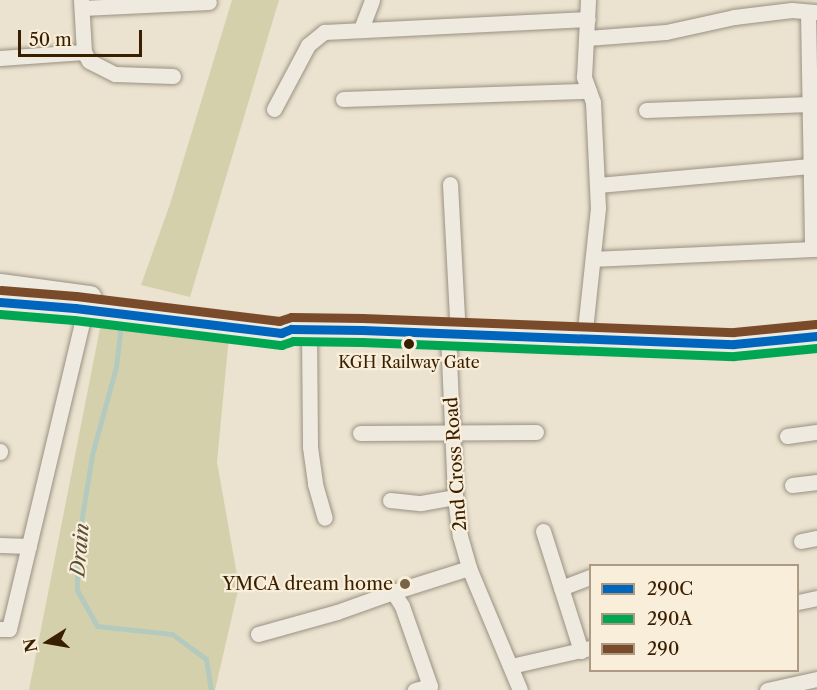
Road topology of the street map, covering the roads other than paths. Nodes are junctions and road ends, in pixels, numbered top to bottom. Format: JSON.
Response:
{"nodes":[{"id":1,"x":372,"y":0,"type":"edge"},
{"id":2,"x":588,"y":0,"type":"edge"},
{"id":3,"x":209,"y":3,"type":"dead end"},
{"id":4,"x":82,"y":4,"type":"edge"},
{"id":5,"x":756,"y":7,"type":"edge"},
{"id":6,"x":813,"y":12,"type":"edge"},
{"id":7,"x":588,"y":19,"type":"junction"},
{"id":8,"x":361,"y":29,"type":"junction"},
{"id":9,"x":587,"y":38,"type":"junction"},
{"id":10,"x":84,"y":52,"type":"junction"},
{"id":11,"x":0,"y":58,"type":"edge"},
{"id":12,"x":173,"y":76,"type":"dead end"},
{"id":13,"x":813,"y":83,"type":"edge"},
{"id":14,"x":589,"y":91,"type":"junction"},
{"id":15,"x":343,"y":99,"type":"dead end"},
{"id":16,"x":810,"y":105,"type":"junction"},
{"id":17,"x":274,"y":109,"type":"dead end"},
{"id":18,"x":646,"y":110,"type":"dead end"},
{"id":19,"x":814,"y":137,"type":"edge"},
{"id":20,"x":811,"y":166,"type":"junction"},
{"id":21,"x":450,"y":184,"type":"dead end"},
{"id":22,"x":597,"y":185,"type":"junction"},
{"id":23,"x":814,"y":192,"type":"edge"},
{"id":24,"x":815,"y":249,"type":"edge"},
{"id":25,"x":593,"y":260,"type":"junction"},
{"id":26,"x":0,"y":284,"type":"edge"},
{"id":27,"x":0,"y":302,"type":"edge"},
{"id":28,"x":87,"y":303,"type":"junction"},
{"id":29,"x":300,"y":329,"type":"junction"},
{"id":30,"x":453,"y":335,"type":"junction"},
{"id":31,"x":817,"y":336,"type":"edge"},
{"id":32,"x":584,"y":339,"type":"junction"},
{"id":33,"x":536,"y":432,"type":"dead end"},
{"id":34,"x":817,"y":432,"type":"edge"},
{"id":35,"x":360,"y":433,"type":"dead end"},
{"id":36,"x":452,"y":434,"type":"junction"},
{"id":37,"x":788,"y":436,"type":"dead end"},
{"id":38,"x":817,"y":482,"type":"edge"},
{"id":39,"x":792,"y":485,"type":"dead end"},
{"id":40,"x":455,"y":497,"type":"junction"},
{"id":41,"x":390,"y":500,"type":"dead end"},
{"id":42,"x":325,"y":518,"type":"dead end"},
{"id":43,"x":543,"y":531,"type":"dead end"},
{"id":44,"x":817,"y":538,"type":"edge"},
{"id":45,"x":801,"y":541,"type":"dead end"},
{"id":46,"x":0,"y":545,"type":"edge"},
{"id":47,"x":29,"y":546,"type":"junction"},
{"id":48,"x":469,"y":568,"type":"junction"},
{"id":49,"x":589,"y":578,"type":"edge"},
{"id":50,"x":561,"y":588,"type":"junction"},
{"id":51,"x":393,"y":592,"type":"junction"},
{"id":52,"x":817,"y":598,"type":"edge"},
{"id":53,"x":799,"y":602,"type":"edge"},
{"id":54,"x":0,"y":629,"type":"edge"},
{"id":55,"x":258,"y":634,"type":"dead end"},
{"id":56,"x":586,"y":650,"type":"edge"},
{"id":57,"x":511,"y":666,"type":"junction"},
{"id":58,"x":817,"y":679,"type":"edge"},
{"id":59,"x":416,"y":690,"type":"edge"},
{"id":60,"x":520,"y":690,"type":"edge"},
{"id":61,"x":767,"y":690,"type":"edge"}],
"edges":[{"from":1,"to":8,"type":"street"},
{"from":2,"to":7,"type":"street"},
{"from":3,"to":4,"type":"street"},
{"from":4,"to":10,"type":"street"},
{"from":5,"to":6,"type":"street"},
{"from":5,"to":9,"type":"street"},
{"from":6,"to":13,"type":"street"},
{"from":7,"to":8,"type":"street"},
{"from":7,"to":9,"type":"street"},
{"from":8,"to":17,"type":"street"},
{"from":9,"to":14,"type":"street"},
{"from":10,"to":11,"type":"street"},
{"from":10,"to":12,"type":"street"},
{"from":13,"to":16,"type":"street"},
{"from":14,"to":15,"type":"street"},
{"from":14,"to":22,"type":"street"},
{"from":16,"to":18,"type":"street"},
{"from":16,"to":19,"type":"street"},
{"from":19,"to":20,"type":"street"},
{"from":20,"to":22,"type":"street"},
{"from":20,"to":23,"type":"street"},
{"from":21,"to":30,"type":"street","name":"2nd Cross Road"},
{"from":22,"to":25,"type":"street"},
{"from":23,"to":24,"type":"street"},
{"from":24,"to":25,"type":"street"},
{"from":25,"to":32,"type":"street"},
{"from":26,"to":28,"type":"main road"},
{"from":27,"to":28,"type":"main road"},
{"from":28,"to":29,"type":"main road"},
{"from":28,"to":47,"type":"street"},
{"from":29,"to":30,"type":"main road"},
{"from":29,"to":42,"type":"street"},
{"from":30,"to":32,"type":"main road"},
{"from":30,"to":36,"type":"street","name":"2nd Cross Road"},
{"from":31,"to":32,"type":"main road"},
{"from":33,"to":36,"type":"street"},
{"from":34,"to":37,"type":"street"},
{"from":35,"to":36,"type":"street"},
{"from":36,"to":40,"type":"street","name":"2nd Cross Road"},
{"from":38,"to":39,"type":"street"},
{"from":40,"to":41,"type":"street"},
{"from":40,"to":48,"type":"street","name":"2nd Cross Road"},
{"from":43,"to":50,"type":"street"},
{"from":44,"to":45,"type":"street"},
{"from":46,"to":47,"type":"street"},
{"from":47,"to":54,"type":"street"},
{"from":48,"to":51,"type":"street"},
{"from":48,"to":57,"type":"street","name":"2nd Cross Road"},
{"from":49,"to":50,"type":"street"},
{"from":50,"to":56,"type":"street"},
{"from":51,"to":55,"type":"street"},
{"from":51,"to":59,"type":"street"},
{"from":52,"to":53,"type":"street"},
{"from":56,"to":57,"type":"street"},
{"from":57,"to":60,"type":"street","name":"2nd Cross Road"},
{"from":58,"to":61,"type":"street"}]}
